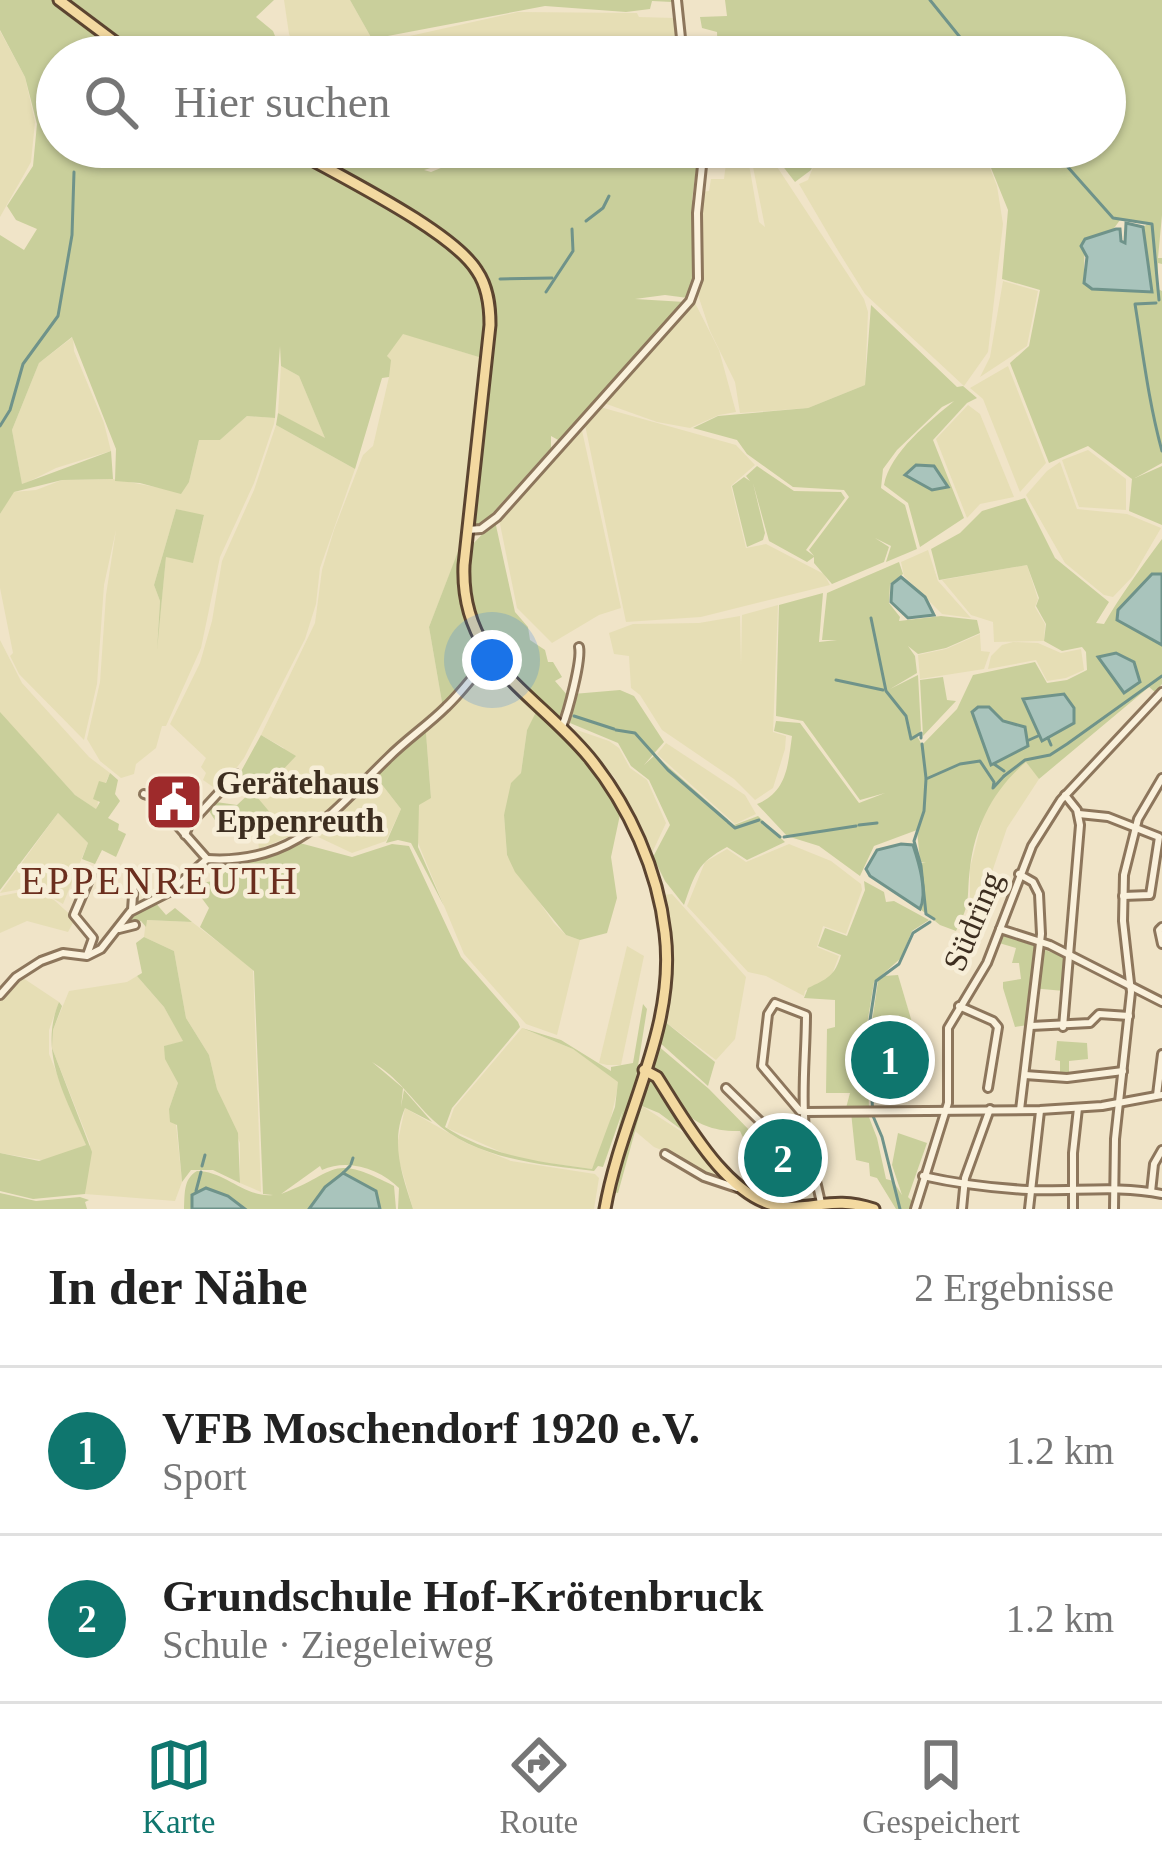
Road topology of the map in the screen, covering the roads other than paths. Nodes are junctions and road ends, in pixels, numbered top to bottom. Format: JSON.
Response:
{"nodes":[{"id":1,"x":59,"y":0,"type":"edge"},
{"id":2,"x":677,"y":0,"type":"edge"},
{"id":3,"x":107,"y":36,"type":"edge"},
{"id":4,"x":681,"y":36,"type":"edge"},
{"id":5,"x":325,"y":168,"type":"edge"},
{"id":6,"x":702,"y":168,"type":"edge"},
{"id":7,"x":467,"y":530,"type":"junction"},
{"id":8,"x":579,"y":647,"type":"dead end"},
{"id":9,"x":489,"y":657,"type":"junction"},
{"id":10,"x":1160,"y":698,"type":"edge"},
{"id":11,"x":562,"y":727,"type":"junction"},
{"id":12,"x":236,"y":774,"type":"dead end"},
{"id":13,"x":1162,"y":778,"type":"edge"},
{"id":14,"x":144,"y":794,"type":"dead end"},
{"id":15,"x":1065,"y":795,"type":"junction"},
{"id":16,"x":1079,"y":814,"type":"junction"},
{"id":17,"x":1135,"y":830,"type":"junction"},
{"id":18,"x":184,"y":835,"type":"junction"},
{"id":19,"x":207,"y":859,"type":"junction"},
{"id":20,"x":92,"y":874,"type":"dead end"},
{"id":21,"x":1019,"y":874,"type":"junction"},
{"id":22,"x":134,"y":881,"type":"dead end"},
{"id":23,"x":1123,"y":896,"type":"junction"},
{"id":24,"x":132,"y":910,"type":"junction"},
{"id":25,"x":135,"y":925,"type":"dead end"},
{"id":26,"x":1161,"y":927,"type":"edge"},
{"id":27,"x":1000,"y":929,"type":"junction"},
{"id":28,"x":116,"y":930,"type":"junction"},
{"id":29,"x":1040,"y":942,"type":"junction"},
{"id":30,"x":1162,"y":944,"type":"edge"},
{"id":31,"x":87,"y":956,"type":"junction"},
{"id":32,"x":1069,"y":956,"type":"junction"},
{"id":33,"x":1131,"y":988,"type":"junction"},
{"id":34,"x":0,"y":994,"type":"edge"},
{"id":35,"x":1162,"y":1002,"type":"edge"},
{"id":36,"x":959,"y":1006,"type":"junction"},
{"id":37,"x":1130,"y":1016,"type":"junction"},
{"id":38,"x":1031,"y":1026,"type":"junction"},
{"id":39,"x":1063,"y":1027,"type":"junction"},
{"id":40,"x":1162,"y":1054,"type":"edge"},
{"id":41,"x":644,"y":1070,"type":"junction"},
{"id":42,"x":1123,"y":1071,"type":"junction"},
{"id":43,"x":1025,"y":1075,"type":"junction"},
{"id":44,"x":726,"y":1088,"type":"dead end"},
{"id":45,"x":988,"y":1088,"type":"dead end"},
{"id":46,"x":1159,"y":1095,"type":"edge"},
{"id":47,"x":1119,"y":1103,"type":"junction"},
{"id":48,"x":946,"y":1108,"type":"junction"},
{"id":49,"x":1078,"y":1108,"type":"junction"},
{"id":50,"x":990,"y":1109,"type":"junction"},
{"id":51,"x":1020,"y":1110,"type":"junction"},
{"id":52,"x":1040,"y":1110,"type":"junction"},
{"id":53,"x":805,"y":1112,"type":"junction"},
{"id":54,"x":807,"y":1139,"type":"junction"},
{"id":55,"x":1162,"y":1150,"type":"edge"},
{"id":56,"x":665,"y":1154,"type":"dead end"},
{"id":57,"x":923,"y":1176,"type":"junction"},
{"id":58,"x":964,"y":1185,"type":"junction"},
{"id":59,"x":741,"y":1188,"type":"junction"},
{"id":60,"x":1114,"y":1188,"type":"junction"},
{"id":61,"x":1072,"y":1189,"type":"junction"},
{"id":62,"x":1030,"y":1190,"type":"junction"},
{"id":63,"x":1151,"y":1192,"type":"junction"},
{"id":64,"x":1162,"y":1194,"type":"edge"},
{"id":65,"x":821,"y":1203,"type":"junction"},
{"id":66,"x":852,"y":1206,"type":"edge"},
{"id":67,"x":605,"y":1209,"type":"edge"},
{"id":68,"x":874,"y":1209,"type":"edge"},
{"id":69,"x":915,"y":1209,"type":"edge"},
{"id":70,"x":962,"y":1209,"type":"edge"},
{"id":71,"x":1029,"y":1209,"type":"edge"},
{"id":72,"x":1073,"y":1209,"type":"edge"},
{"id":73,"x":1114,"y":1209,"type":"edge"}],
"edges":[{"from":1,"to":3,"type":"main road"},
{"from":2,"to":4,"type":"street"},
{"from":5,"to":7,"type":"main road"},
{"from":6,"to":7,"type":"street"},
{"from":7,"to":9,"type":"main road"},
{"from":8,"to":11,"type":"street"},
{"from":9,"to":11,"type":"main road"},
{"from":9,"to":19,"type":"street"},
{"from":10,"to":15,"type":"street","name":"Südring"},
{"from":11,"to":41,"type":"main road"},
{"from":12,"to":18,"type":"street"},
{"from":13,"to":17,"type":"street"},
{"from":14,"to":18,"type":"street"},
{"from":15,"to":16,"type":"street"},
{"from":15,"to":21,"type":"street","name":"Südring"},
{"from":16,"to":17,"type":"street"},
{"from":16,"to":32,"type":"street"},
{"from":17,"to":23,"type":"street"},
{"from":17,"to":23,"type":"street"},
{"from":18,"to":19,"type":"street"},
{"from":19,"to":24,"type":"street"},
{"from":20,"to":31,"type":"street"},
{"from":21,"to":27,"type":"street","name":"Südring"},
{"from":21,"to":29,"type":"street"},
{"from":22,"to":24,"type":"street"},
{"from":23,"to":33,"type":"street"},
{"from":24,"to":28,"type":"street"},
{"from":25,"to":28,"type":"street"},
{"from":26,"to":30,"type":"street"},
{"from":27,"to":29,"type":"street"},
{"from":27,"to":36,"type":"street","name":"Südring"},
{"from":28,"to":31,"type":"street"},
{"from":29,"to":32,"type":"street"},
{"from":29,"to":38,"type":"street"},
{"from":31,"to":34,"type":"street"},
{"from":32,"to":33,"type":"street"},
{"from":32,"to":39,"type":"street"},
{"from":33,"to":35,"type":"street"},
{"from":33,"to":37,"type":"street"},
{"from":36,"to":45,"type":"street"},
{"from":36,"to":48,"type":"street","name":"Südring"},
{"from":37,"to":39,"type":"street"},
{"from":37,"to":42,"type":"street"},
{"from":38,"to":39,"type":"street"},
{"from":38,"to":43,"type":"street"},
{"from":40,"to":46,"type":"street"},
{"from":41,"to":59,"type":"main road"},
{"from":41,"to":67,"type":"main road"},
{"from":42,"to":43,"type":"street"},
{"from":42,"to":47,"type":"street"},
{"from":43,"to":51,"type":"street"},
{"from":44,"to":54,"type":"street"},
{"from":46,"to":47,"type":"street"},
{"from":47,"to":49,"type":"street"},
{"from":47,"to":60,"type":"street"},
{"from":48,"to":50,"type":"street"},
{"from":48,"to":53,"type":"street"},
{"from":48,"to":57,"type":"street","name":"Südring"},
{"from":49,"to":52,"type":"street"},
{"from":49,"to":61,"type":"street"},
{"from":50,"to":51,"type":"street"},
{"from":50,"to":58,"type":"street"},
{"from":51,"to":52,"type":"street"},
{"from":52,"to":62,"type":"street"},
{"from":53,"to":53,"type":"street"},
{"from":53,"to":54,"type":"street"},
{"from":54,"to":65,"type":"street"},
{"from":55,"to":63,"type":"street"},
{"from":56,"to":59,"type":"street"},
{"from":57,"to":58,"type":"street"},
{"from":57,"to":69,"type":"street","name":"Südring"},
{"from":58,"to":62,"type":"street"},
{"from":58,"to":70,"type":"street"},
{"from":59,"to":65,"type":"main road"},
{"from":60,"to":61,"type":"street"},
{"from":60,"to":63,"type":"street"},
{"from":60,"to":73,"type":"street"},
{"from":61,"to":62,"type":"street"},
{"from":61,"to":72,"type":"street"},
{"from":62,"to":71,"type":"street"},
{"from":63,"to":64,"type":"street"},
{"from":65,"to":66,"type":"main road"},
{"from":66,"to":68,"type":"main road"}]}
